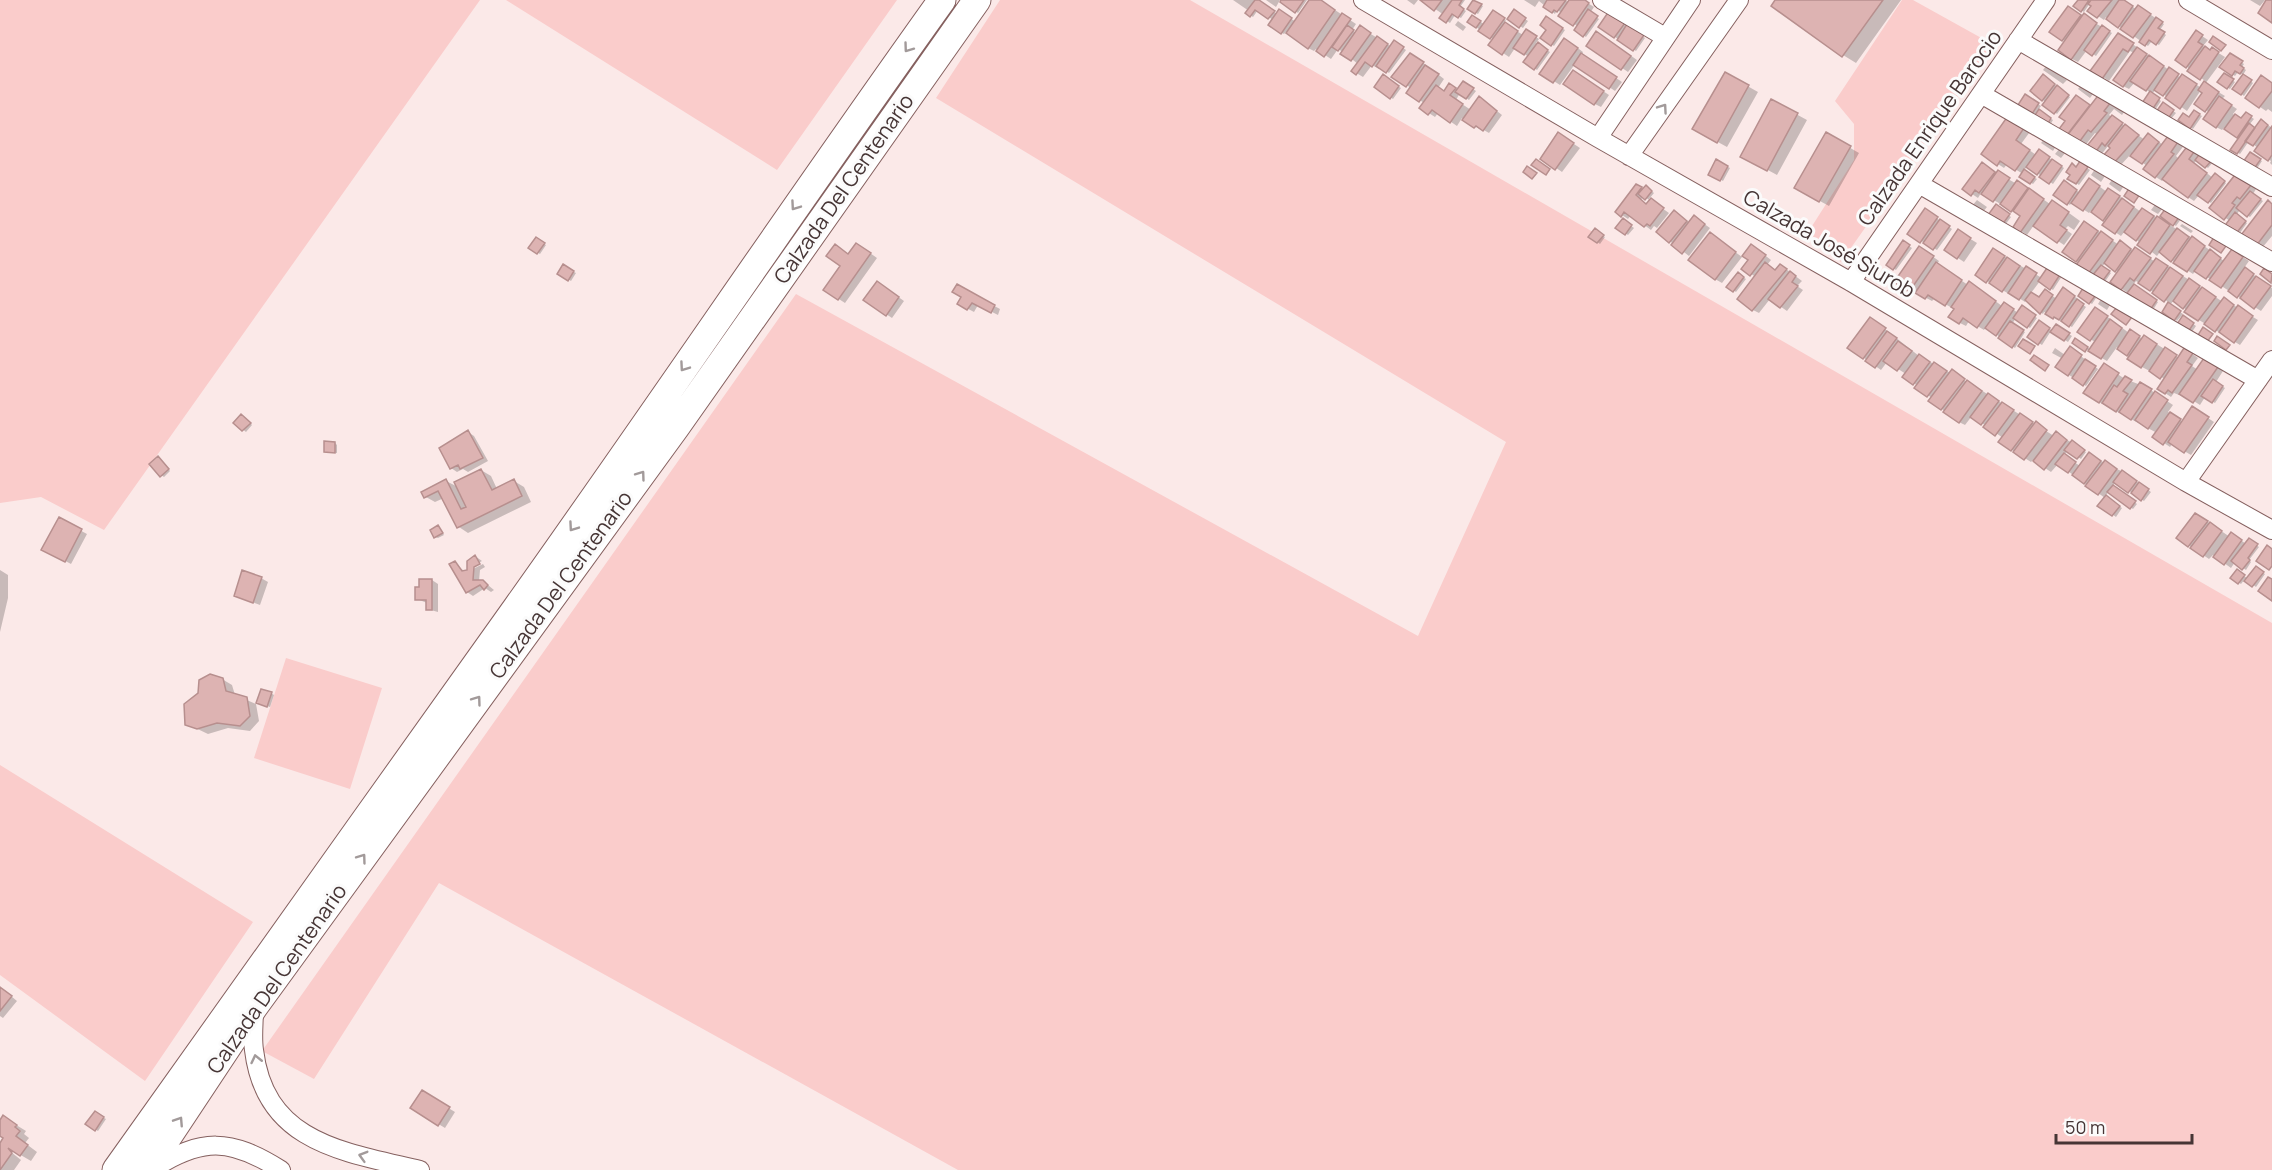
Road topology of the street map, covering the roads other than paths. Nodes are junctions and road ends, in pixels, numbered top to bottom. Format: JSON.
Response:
{"nodes":[{"id":1,"x":942,"y":0,"type":"edge"},
{"id":2,"x":977,"y":0,"type":"edge"},
{"id":3,"x":1363,"y":0,"type":"edge"},
{"id":4,"x":1602,"y":0,"type":"edge"},
{"id":5,"x":1691,"y":0,"type":"edge"},
{"id":6,"x":1739,"y":0,"type":"edge"},
{"id":7,"x":2046,"y":0,"type":"edge"},
{"id":8,"x":2188,"y":0,"type":"edge"},
{"id":9,"x":1665,"y":37,"type":"junction"},
{"id":10,"x":2018,"y":40,"type":"junction"},
{"id":11,"x":2272,"y":50,"type":"edge"},
{"id":12,"x":1981,"y":94,"type":"junction"},
{"id":13,"x":1598,"y":138,"type":"junction"},
{"id":14,"x":1629,"y":156,"type":"junction"},
{"id":15,"x":1919,"y":184,"type":"junction"},
{"id":16,"x":2272,"y":187,"type":"edge"},
{"id":17,"x":2272,"y":262,"type":"edge"},
{"id":18,"x":1851,"y":282,"type":"junction"},
{"id":19,"x":2272,"y":360,"type":"edge"},
{"id":20,"x":2258,"y":380,"type":"junction"},
{"id":21,"x":2186,"y":482,"type":"junction"},
{"id":22,"x":2272,"y":530,"type":"edge"},
{"id":23,"x":279,"y":955,"type":"junction"},
{"id":24,"x":254,"y":1007,"type":"junction"},
{"id":25,"x":116,"y":1170,"type":"edge"},
{"id":26,"x":146,"y":1170,"type":"edge"},
{"id":27,"x":152,"y":1170,"type":"edge"},
{"id":28,"x":281,"y":1170,"type":"edge"},
{"id":29,"x":420,"y":1170,"type":"edge"}],
"edges":[{"from":1,"to":23,"type":"main road","name":"Calzada Del Centenario","one_way":true},
{"from":23,"to":2,"type":"main road","name":"Calzada Del Centenario","one_way":true},
{"from":3,"to":13,"type":"street","name":"Calzada José Siurob"},
{"from":4,"to":9,"type":"street"},
{"from":5,"to":9,"type":"street"},
{"from":14,"to":6,"type":"street","one_way":true},
{"from":7,"to":10,"type":"street","name":"Calzada Enrique Barocio"},
{"from":8,"to":11,"type":"street"},
{"from":9,"to":13,"type":"street"},
{"from":10,"to":12,"type":"street","name":"Calzada Enrique Barocio"},
{"from":10,"to":16,"type":"street"},
{"from":12,"to":15,"type":"street","name":"Calzada Enrique Barocio"},
{"from":12,"to":17,"type":"street"},
{"from":13,"to":14,"type":"street","name":"Calzada José Siurob"},
{"from":14,"to":18,"type":"street","name":"Calzada José Siurob"},
{"from":15,"to":18,"type":"street","name":"Calzada Enrique Barocio"},
{"from":15,"to":20,"type":"street"},
{"from":18,"to":21,"type":"street","name":"Calzada José Siurob"},
{"from":19,"to":20,"type":"street"},
{"from":20,"to":21,"type":"street"},
{"from":21,"to":22,"type":"street","name":"Calzada José Siurob"},
{"from":23,"to":24,"type":"main road","name":"Calzada Del Centenario"},
{"from":23,"to":25,"type":"main road","name":"Calzada Del Centenario"},
{"from":26,"to":24,"type":"main road","name":"Calzada Del Centenario","one_way":true},
{"from":29,"to":24,"type":"street","one_way":true},
{"from":27,"to":28,"type":"street"}]}
